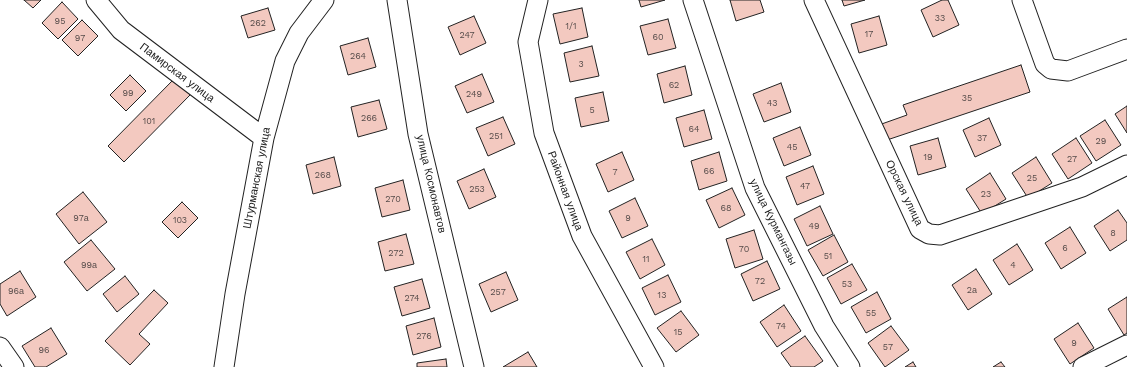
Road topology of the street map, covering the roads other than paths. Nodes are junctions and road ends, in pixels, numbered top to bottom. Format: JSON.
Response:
{"nodes":[{"id":1,"x":96,"y":0,"type":"edge"},
{"id":2,"x":324,"y":0,"type":"edge"},
{"id":3,"x":396,"y":0,"type":"edge"},
{"id":4,"x":538,"y":0,"type":"edge"},
{"id":5,"x":693,"y":0,"type":"edge"},
{"id":6,"x":814,"y":0,"type":"edge"},
{"id":7,"x":1022,"y":0,"type":"edge"},
{"id":8,"x":1127,"y":49,"type":"edge"},
{"id":9,"x":264,"y":138,"type":"junction"},
{"id":10,"x":1127,"y":165,"type":"edge"},
{"id":11,"x":1127,"y":345,"type":"edge"},
{"id":12,"x":0,"y":347,"type":"edge"},
{"id":13,"x":14,"y":367,"type":"edge"},
{"id":14,"x":224,"y":367,"type":"edge"},
{"id":15,"x":474,"y":367,"type":"edge"},
{"id":16,"x":654,"y":367,"type":"edge"},
{"id":17,"x":850,"y":367,"type":"edge"},
{"id":18,"x":1083,"y":367,"type":"edge"}],
"edges":[{"from":1,"to":9,"type":"street","name":"Памирская улица"},
{"from":2,"to":9,"type":"street","name":"Штурманская улица"},
{"from":3,"to":15,"type":"street","name":"улица Космонавтов"},
{"from":4,"to":16,"type":"street","name":"Районная улица"},
{"from":5,"to":17,"type":"street","name":"улица Курмангазы"},
{"from":6,"to":10,"type":"street","name":"Орская улица"},
{"from":7,"to":8,"type":"street"},
{"from":9,"to":14,"type":"street","name":"Штурманская улица"},
{"from":11,"to":18,"type":"street"},
{"from":12,"to":13,"type":"street"}]}
